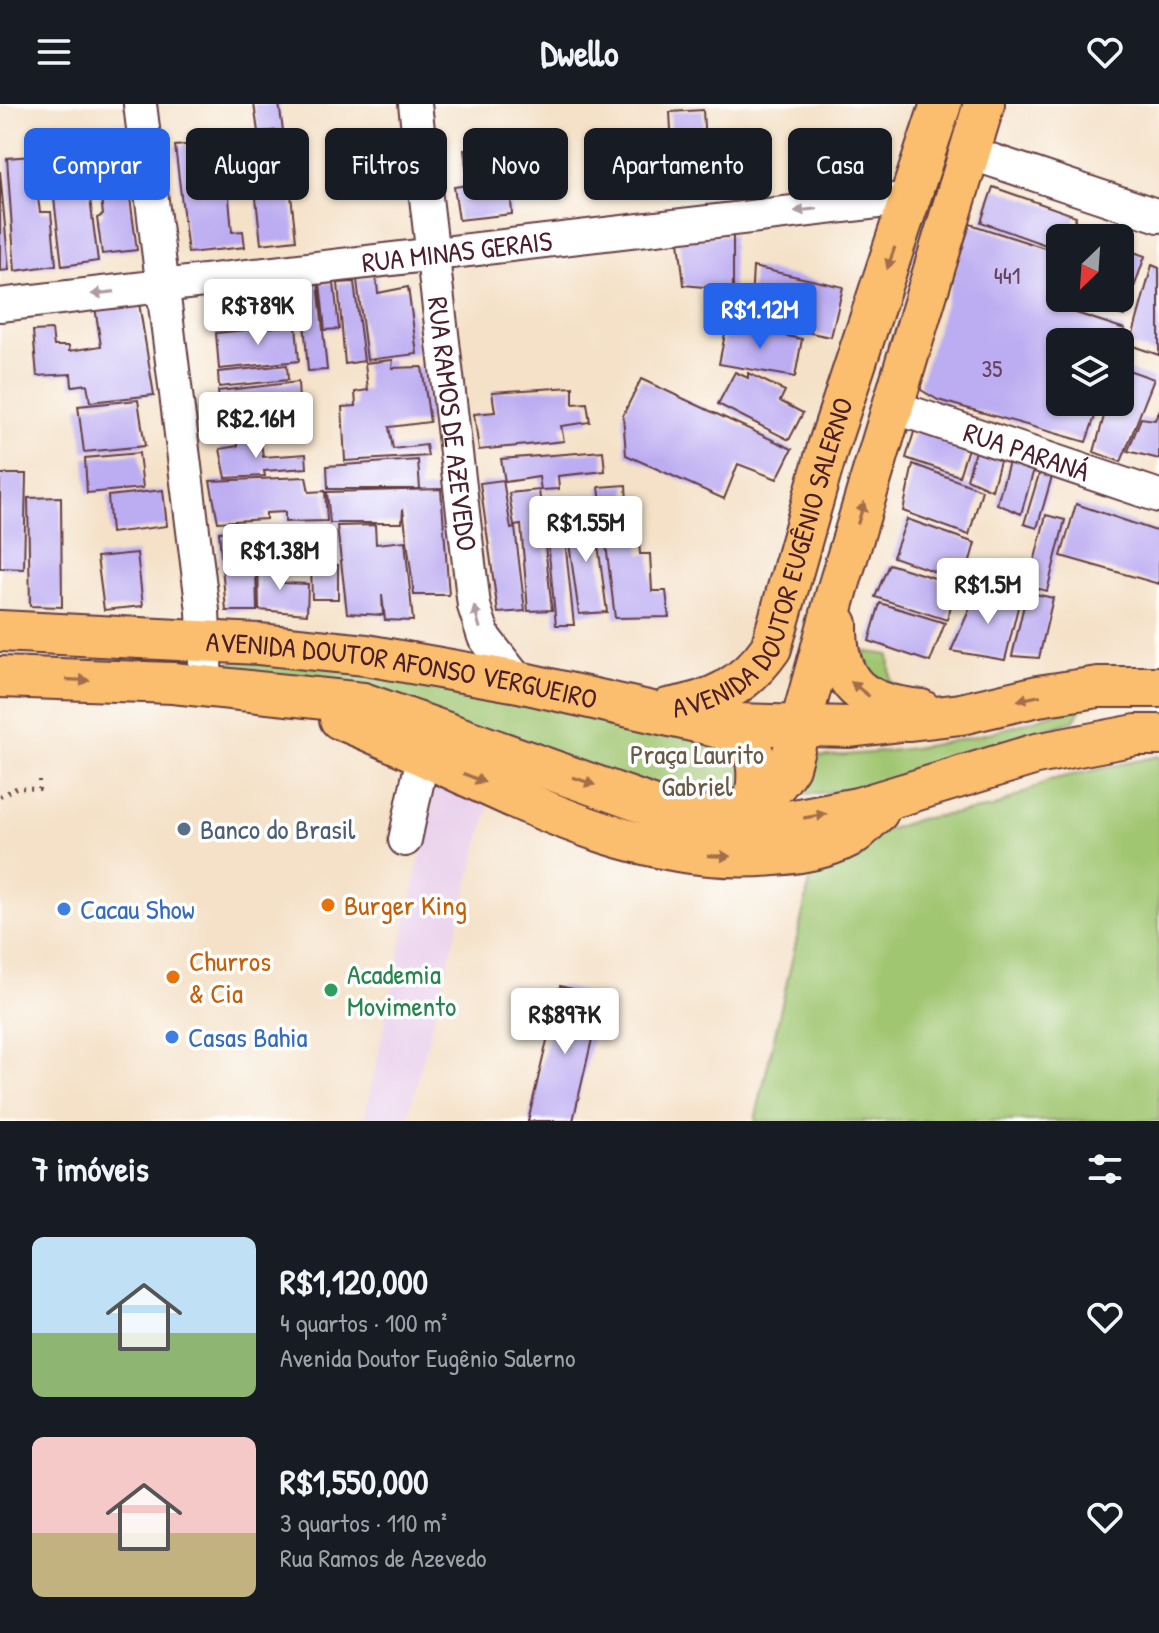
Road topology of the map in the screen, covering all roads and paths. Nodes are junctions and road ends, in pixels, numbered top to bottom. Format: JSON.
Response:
{"nodes":[{"id":1,"x":140,"y":104,"type":"edge"},
{"id":2,"x":415,"y":104,"type":"edge"},
{"id":3,"x":941,"y":104,"type":"edge"},
{"id":4,"x":984,"y":104,"type":"edge"},
{"id":5,"x":970,"y":153,"type":"junction"},
{"id":6,"x":912,"y":198,"type":"junction"},
{"id":7,"x":1159,"y":216,"type":"edge"},
{"id":8,"x":431,"y":254,"type":"junction"},
{"id":9,"x":160,"y":286,"type":"junction"},
{"id":10,"x":0,"y":305,"type":"edge"},
{"id":11,"x":894,"y":407,"type":"junction"},
{"id":12,"x":1159,"y":496,"type":"edge"},
{"id":13,"x":838,"y":588,"type":"junction"},
{"id":14,"x":0,"y":631,"type":"edge"},
{"id":15,"x":205,"y":642,"type":"junction"},
{"id":16,"x":0,"y":677,"type":"edge"},
{"id":17,"x":519,"y":682,"type":"junction"},
{"id":18,"x":206,"y":686,"type":"junction"},
{"id":19,"x":1159,"y":687,"type":"edge"},
{"id":20,"x":273,"y":692,"type":"junction"},
{"id":21,"x":652,"y":712,"type":"junction"},
{"id":22,"x":961,"y":714,"type":"junction"},
{"id":23,"x":1159,"y":718,"type":"edge"},
{"id":24,"x":701,"y":723,"type":"junction"},
{"id":25,"x":801,"y":726,"type":"junction"},
{"id":26,"x":1159,"y":735,"type":"edge"},
{"id":27,"x":1036,"y":754,"type":"junction"},
{"id":28,"x":423,"y":756,"type":"junction"},
{"id":29,"x":39,"y":780,"type":"dead end"},
{"id":30,"x":0,"y":796,"type":"edge"},
{"id":31,"x":900,"y":798,"type":"junction"},
{"id":32,"x":754,"y":804,"type":"junction"},
{"id":33,"x":655,"y":807,"type":"junction"},
{"id":34,"x":405,"y":840,"type":"dead end"}],
"edges":[{"from":1,"to":9,"type":"street"},
{"from":2,"to":8,"type":"street","name":"RUA RAMOS DE AZEVEDO"},
{"from":3,"to":6,"type":"main road","name":"AVENIDA DOUTOR EUGÊNIO SALERNO"},
{"from":4,"to":5,"type":"main road","name":"AVENIDA DOUTOR EUGÊNIO SALERNO"},
{"from":5,"to":7,"type":"street"},
{"from":5,"to":11,"type":"main road","name":"AVENIDA DOUTOR EUGÊNIO SALERNO"},
{"from":6,"to":8,"type":"street","name":"RUA MINAS GERAIS","one_way":true},
{"from":6,"to":21,"type":"main road","name":"AVENIDA DOUTOR EUGÊNIO SALERNO","one_way":true},
{"from":8,"to":9,"type":"street","name":"RUA MINAS GERAIS"},
{"from":17,"to":8,"type":"street","name":"RUA RAMOS DE AZEVEDO","one_way":true},
{"from":9,"to":10,"type":"street","name":"RUA MINAS GERAIS","one_way":true},
{"from":9,"to":15,"type":"street"},
{"from":11,"to":12,"type":"street","name":"RUA PARANÁ"},
{"from":13,"to":11,"type":"main road","name":"AVENIDA DOUTOR EUGÊNIO SALERNO","one_way":true},
{"from":22,"to":13,"type":"main road","one_way":true},
{"from":13,"to":25,"type":"main road","name":"AVENIDA DOUTOR EUGÊNIO SALERNO"},
{"from":14,"to":15,"type":"main road","name":"AVENIDA DOUTOR AFONSO VERGUEIRO"},
{"from":15,"to":17,"type":"main road","name":"AVENIDA DOUTOR AFONSO VERGUEIRO"},
{"from":15,"to":18,"type":"street"},
{"from":16,"to":18,"type":"main road","name":"AVENIDA DOUTOR AFONSO VERGUEIRO","one_way":true},
{"from":17,"to":21,"type":"main road","name":"AVENIDA DOUTOR AFONSO VERGUEIRO"},
{"from":18,"to":20,"type":"main road","name":"AVENIDA DOUTOR AFONSO VERGUEIRO"},
{"from":19,"to":22,"type":"main road","name":"AVENIDA DOUTOR AFONSO VERGUEIRO","one_way":true},
{"from":20,"to":28,"type":"main road"},
{"from":20,"to":33,"type":"main road","name":"AVENIDA DOUTOR AFONSO VERGUEIRO","one_way":true},
{"from":21,"to":24,"type":"main road","name":"AVENIDA DOUTOR AFONSO VERGUEIRO"},
{"from":22,"to":25,"type":"main road","name":"AVENIDA DOUTOR AFONSO VERGUEIRO"},
{"from":23,"to":27,"type":"main road"},
{"from":24,"to":25,"type":"main road","name":"AVENIDA DOUTOR AFONSO VERGUEIRO"},
{"from":24,"to":32,"type":"main road"},
{"from":25,"to":32,"type":"main road"},
{"from":26,"to":27,"type":"main road","name":"AVENIDA DOUTOR AFONSO VERGUEIRO"},
{"from":27,"to":31,"type":"main road","name":"AVENIDA DOUTOR AFONSO VERGUEIRO"},
{"from":28,"to":31,"type":"main road","one_way":true},
{"from":28,"to":34,"type":"street"},
{"from":29,"to":30,"type":"path"},
{"from":33,"to":31,"type":"main road","name":"AVENIDA DOUTOR AFONSO VERGUEIRO","one_way":true},
{"from":32,"to":33,"type":"main road","name":"AVENIDA DOUTOR AFONSO VERGUEIRO"}]}
